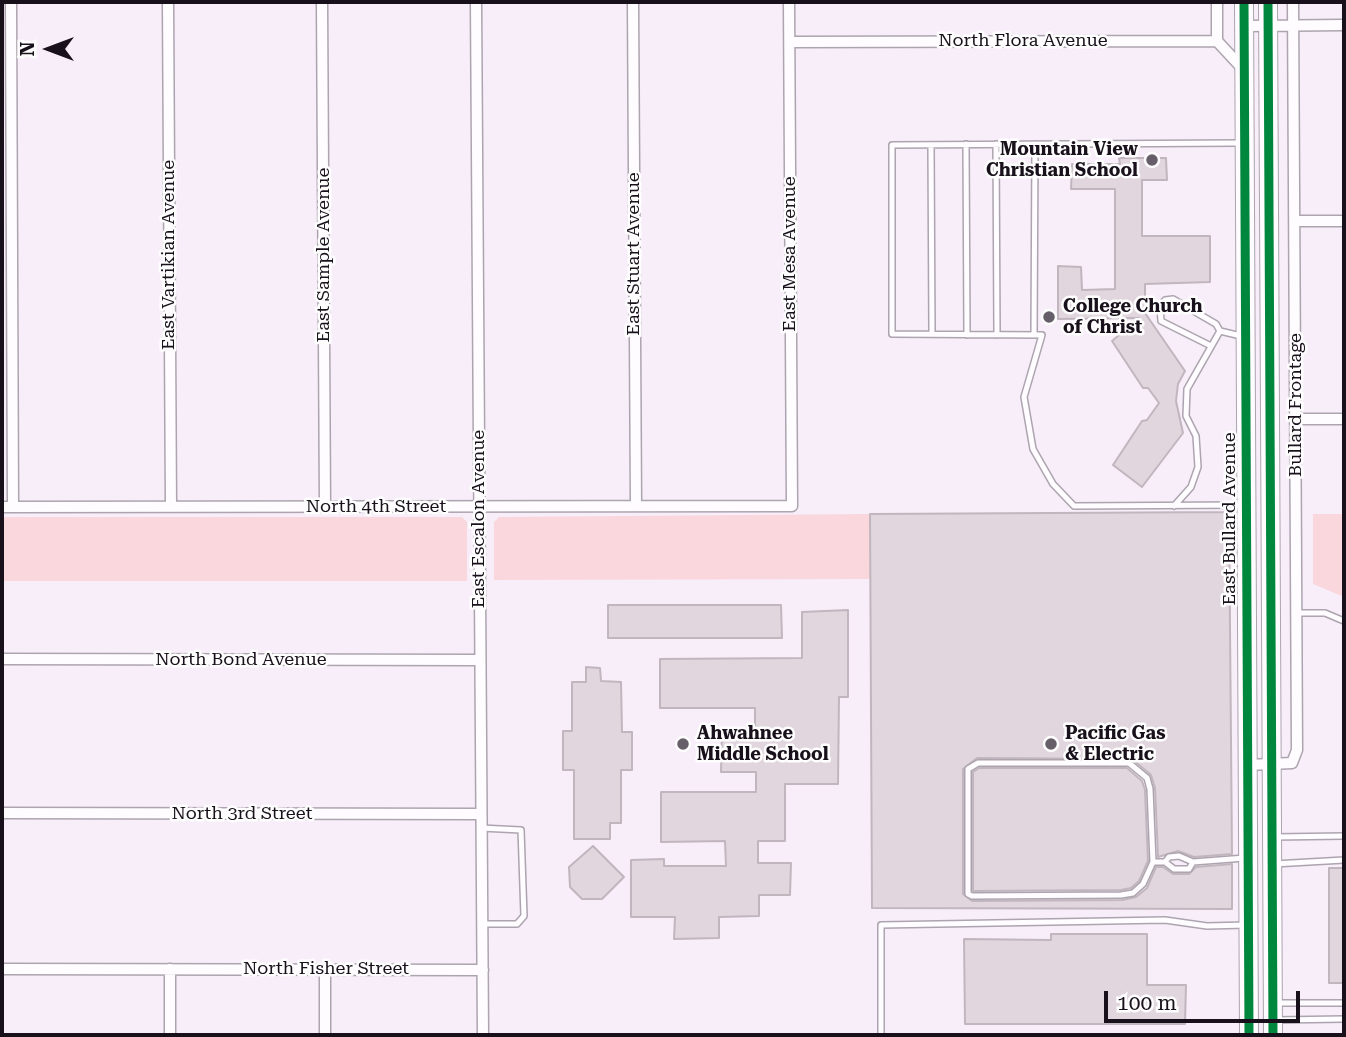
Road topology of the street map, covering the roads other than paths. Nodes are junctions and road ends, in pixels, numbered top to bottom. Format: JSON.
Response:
{"nodes":[{"id":1,"x":11,"y":2,"type":"edge"},
{"id":2,"x":168,"y":2,"type":"edge"},
{"id":3,"x":322,"y":2,"type":"edge"},
{"id":4,"x":476,"y":2,"type":"edge"},
{"id":5,"x":633,"y":2,"type":"edge"},
{"id":6,"x":789,"y":2,"type":"edge"},
{"id":7,"x":1217,"y":2,"type":"edge"},
{"id":8,"x":1244,"y":2,"type":"edge"},
{"id":9,"x":1268,"y":2,"type":"edge"},
{"id":10,"x":1293,"y":2,"type":"edge"},
{"id":11,"x":1268,"y":25,"type":"junction"},
{"id":12,"x":1294,"y":25,"type":"junction"},
{"id":13,"x":1344,"y":25,"type":"edge"},
{"id":14,"x":1244,"y":26,"type":"junction"},
{"id":15,"x":1217,"y":41,"type":"junction"},
{"id":16,"x":790,"y":42,"type":"junction"},
{"id":17,"x":1244,"y":70,"type":"junction"},
{"id":18,"x":1243,"y":143,"type":"junction"},
{"id":19,"x":966,"y":144,"type":"junction"},
{"id":20,"x":996,"y":144,"type":"junction"},
{"id":21,"x":1035,"y":144,"type":"junction"},
{"id":22,"x":931,"y":145,"type":"junction"},
{"id":23,"x":1295,"y":220,"type":"junction"},
{"id":24,"x":1344,"y":220,"type":"edge"},
{"id":25,"x":1220,"y":331,"type":"junction"},
{"id":26,"x":932,"y":334,"type":"junction"},
{"id":27,"x":967,"y":335,"type":"junction"},
{"id":28,"x":997,"y":335,"type":"junction"},
{"id":29,"x":1034,"y":335,"type":"junction"},
{"id":30,"x":1245,"y":337,"type":"junction"},
{"id":31,"x":1211,"y":346,"type":"junction"},
{"id":32,"x":1296,"y":419,"type":"junction"},
{"id":33,"x":1344,"y":419,"type":"edge"},
{"id":34,"x":1269,"y":473,"type":"junction"},
{"id":35,"x":1246,"y":505,"type":"junction"},
{"id":36,"x":636,"y":506,"type":"junction"},
{"id":37,"x":792,"y":506,"type":"joint"},
{"id":38,"x":1174,"y":506,"type":"junction"},
{"id":39,"x":8,"y":507,"type":"edge"},
{"id":40,"x":479,"y":507,"type":"junction"},
{"id":41,"x":170,"y":508,"type":"junction"},
{"id":42,"x":325,"y":508,"type":"junction"},
{"id":43,"x":1297,"y":613,"type":"junction"},
{"id":44,"x":1344,"y":621,"type":"edge"},
{"id":45,"x":2,"y":659,"type":"edge"},
{"id":46,"x":480,"y":660,"type":"junction"},
{"id":47,"x":1248,"y":765,"type":"junction"},
{"id":48,"x":1271,"y":765,"type":"junction"},
{"id":49,"x":2,"y":813,"type":"edge"},
{"id":50,"x":481,"y":814,"type":"junction"},
{"id":51,"x":481,"y":828,"type":"junction"},
{"id":52,"x":1344,"y":836,"type":"edge"},
{"id":53,"x":1271,"y":837,"type":"junction"},
{"id":54,"x":1248,"y":857,"type":"junction"},
{"id":55,"x":1344,"y":860,"type":"edge"},
{"id":56,"x":1153,"y":862,"type":"junction"},
{"id":57,"x":1165,"y":862,"type":"junction"},
{"id":58,"x":1193,"y":862,"type":"junction"},
{"id":59,"x":1272,"y":864,"type":"junction"},
{"id":60,"x":482,"y":924,"type":"junction"},
{"id":61,"x":1248,"y":925,"type":"junction"},
{"id":62,"x":2,"y":969,"type":"edge"},
{"id":63,"x":170,"y":969,"type":"junction"},
{"id":64,"x":325,"y":969,"type":"junction"},
{"id":65,"x":482,"y":970,"type":"junction"},
{"id":66,"x":1344,"y":1003,"type":"edge"},
{"id":67,"x":1273,"y":1019,"type":"edge"},
{"id":68,"x":1344,"y":1019,"type":"edge"},
{"id":69,"x":170,"y":1035,"type":"edge"},
{"id":70,"x":325,"y":1035,"type":"edge"},
{"id":71,"x":483,"y":1035,"type":"edge"},
{"id":72,"x":881,"y":1035,"type":"edge"},
{"id":73,"x":1249,"y":1035,"type":"edge"}],
"edges":[{"from":1,"to":39,"type":"street"},
{"from":2,"to":41,"type":"street","name":"East Vartikian Avenue"},
{"from":3,"to":42,"type":"street","name":"East Sample Avenue"},
{"from":4,"to":40,"type":"street","name":"East Escalon Avenue"},
{"from":5,"to":36,"type":"street","name":"East Stuart Avenue"},
{"from":6,"to":16,"type":"street","name":"East Mesa Avenue"},
{"from":7,"to":15,"type":"street"},
{"from":8,"to":14,"type":"main road","name":"East Bullard Avenue"},
{"from":9,"to":11,"type":"main road"},
{"from":10,"to":12,"type":"street","name":"Bullard Frontage"},
{"from":11,"to":12,"type":"street"},
{"from":11,"to":14,"type":"street"},
{"from":11,"to":34,"type":"main road"},
{"from":12,"to":13,"type":"street"},
{"from":12,"to":23,"type":"street","name":"Bullard Frontage"},
{"from":14,"to":17,"type":"main road","name":"East Bullard Avenue"},
{"from":15,"to":16,"type":"street","name":"North Flora Avenue"},
{"from":15,"to":17,"type":"street"},
{"from":16,"to":37,"type":"street","name":"East Mesa Avenue"},
{"from":17,"to":18,"type":"main road","name":"East Bullard Avenue"},
{"from":18,"to":21,"type":"lane"},
{"from":18,"to":30,"type":"main road","name":"East Bullard Avenue"},
{"from":19,"to":20,"type":"lane"},
{"from":19,"to":22,"type":"lane"},
{"from":19,"to":27,"type":"lane"},
{"from":20,"to":21,"type":"lane"},
{"from":20,"to":28,"type":"lane"},
{"from":21,"to":29,"type":"lane"},
{"from":22,"to":26,"type":"lane"},
{"from":22,"to":26,"type":"lane"},
{"from":23,"to":24,"type":"street"},
{"from":23,"to":32,"type":"street","name":"Bullard Frontage"},
{"from":25,"to":30,"type":"lane"},
{"from":25,"to":31,"type":"lane"},
{"from":25,"to":31,"type":"lane"},
{"from":26,"to":27,"type":"lane"},
{"from":27,"to":28,"type":"lane"},
{"from":28,"to":29,"type":"lane"},
{"from":29,"to":38,"type":"lane"},
{"from":30,"to":34,"type":"main road"},
{"from":30,"to":35,"type":"main road","name":"East Bullard Avenue"},
{"from":31,"to":38,"type":"lane"},
{"from":32,"to":33,"type":"street"},
{"from":32,"to":43,"type":"street","name":"Bullard Frontage"},
{"from":34,"to":48,"type":"main road"},
{"from":35,"to":38,"type":"lane"},
{"from":35,"to":47,"type":"main road","name":"East Bullard Avenue"},
{"from":36,"to":37,"type":"street","name":"North 4th Street"},
{"from":36,"to":40,"type":"street","name":"North 4th Street"},
{"from":39,"to":41,"type":"street","name":"North 4th Street"},
{"from":40,"to":42,"type":"street","name":"North 4th Street"},
{"from":40,"to":46,"type":"street","name":"East Escalon Avenue"},
{"from":41,"to":42,"type":"street","name":"North 4th Street"},
{"from":43,"to":44,"type":"lane"},
{"from":43,"to":48,"type":"street","name":"Bullard Frontage"},
{"from":45,"to":46,"type":"street","name":"North Bond Avenue"},
{"from":46,"to":50,"type":"street","name":"East Escalon Avenue"},
{"from":47,"to":48,"type":"street","name":"Bullard Frontage"},
{"from":47,"to":54,"type":"main road","name":"East Bullard Avenue"},
{"from":48,"to":53,"type":"main road"},
{"from":49,"to":50,"type":"street","name":"North 3rd Street"},
{"from":50,"to":51,"type":"street","name":"East Escalon Avenue"},
{"from":51,"to":60,"type":"street","name":"East Escalon Avenue"},
{"from":51,"to":60,"type":"lane"},
{"from":52,"to":53,"type":"lane"},
{"from":53,"to":59,"type":"main road"},
{"from":54,"to":58,"type":"lane"},
{"from":54,"to":61,"type":"main road","name":"East Bullard Avenue"},
{"from":54,"to":67,"type":"main road"},
{"from":55,"to":59,"type":"lane"},
{"from":56,"to":56,"type":"lane"},
{"from":56,"to":57,"type":"lane"},
{"from":57,"to":58,"type":"lane"},
{"from":57,"to":58,"type":"lane"},
{"from":59,"to":67,"type":"main road"},
{"from":60,"to":65,"type":"street","name":"East Escalon Avenue"},
{"from":61,"to":72,"type":"lane"},
{"from":61,"to":73,"type":"main road","name":"East Bullard Avenue"},
{"from":62,"to":63,"type":"street","name":"North Fisher Street"},
{"from":63,"to":64,"type":"street","name":"North Fisher Street"},
{"from":63,"to":69,"type":"street"},
{"from":64,"to":65,"type":"street","name":"North Fisher Street"},
{"from":64,"to":70,"type":"street"},
{"from":65,"to":71,"type":"street","name":"East Escalon Avenue"},
{"from":66,"to":67,"type":"lane"},
{"from":67,"to":68,"type":"lane"}]}
